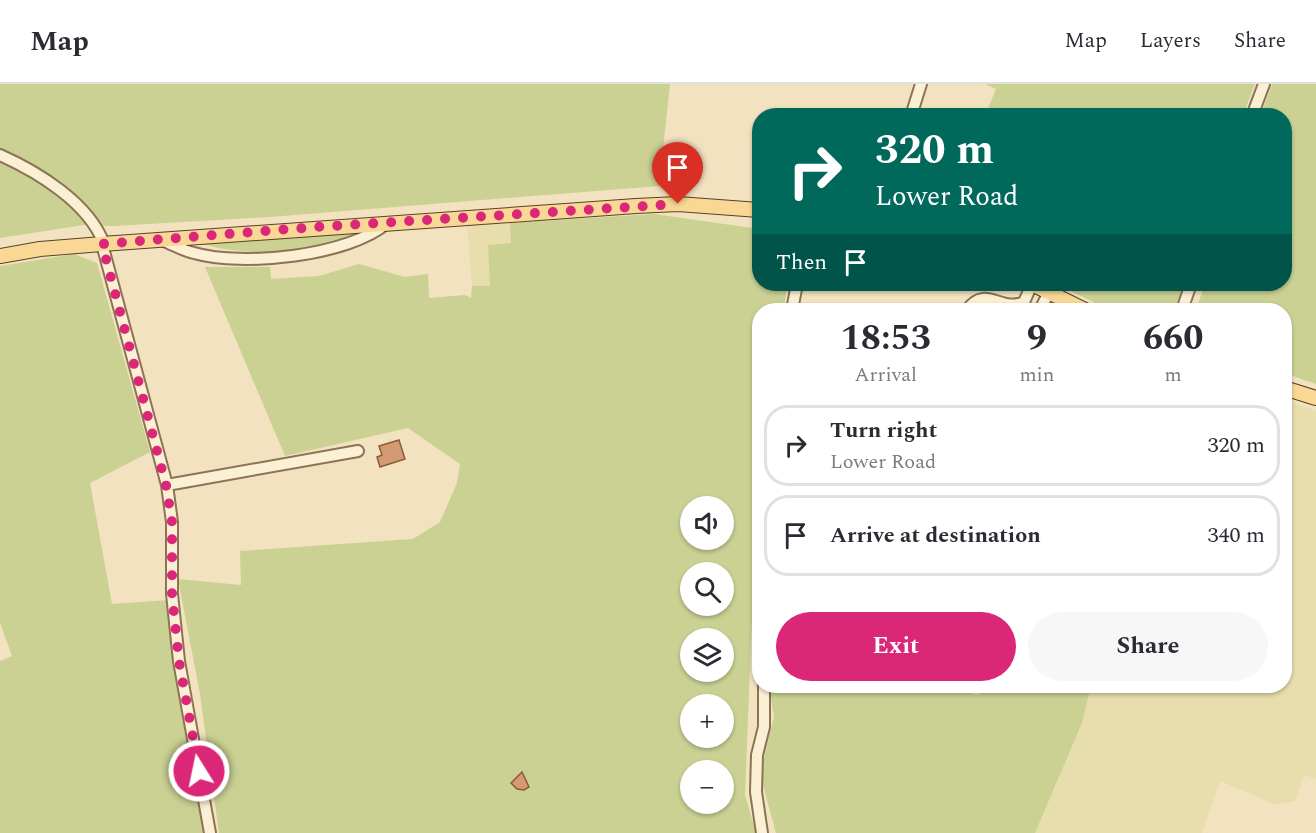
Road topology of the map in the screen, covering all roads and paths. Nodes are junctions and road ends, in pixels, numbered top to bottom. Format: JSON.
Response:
{"nodes":[{"id":1,"x":921,"y":84,"type":"edge"},
{"id":2,"x":1264,"y":84,"type":"edge"},
{"id":3,"x":914,"y":108,"type":"edge"},
{"id":4,"x":1255,"y":108,"type":"edge"},
{"id":5,"x":0,"y":155,"type":"edge"},
{"id":6,"x":752,"y":209,"type":"edge"},
{"id":7,"x":388,"y":223,"type":"junction"},
{"id":8,"x":161,"y":239,"type":"junction"},
{"id":9,"x":103,"y":244,"type":"junction"},
{"id":10,"x":0,"y":256,"type":"edge"},
{"id":11,"x":1029,"y":291,"type":"edge"},
{"id":12,"x":1049,"y":292,"type":"joint"},
{"id":13,"x":974,"y":303,"type":"edge"},
{"id":14,"x":1000,"y":303,"type":"edge"},
{"id":15,"x":1021,"y":303,"type":"edge"},
{"id":16,"x":1044,"y":303,"type":"edge"},
{"id":17,"x":1071,"y":303,"type":"edge"},
{"id":18,"x":1292,"y":390,"type":"edge"},
{"id":19,"x":1316,"y":398,"type":"edge"},
{"id":20,"x":358,"y":451,"type":"dead end"},
{"id":21,"x":166,"y":485,"type":"junction"},
{"id":22,"x":764,"y":693,"type":"edge"},
{"id":23,"x":210,"y":833,"type":"edge"},
{"id":24,"x":762,"y":833,"type":"edge"}],
"edges":[{"from":1,"to":3,"type":"street"},
{"from":2,"to":4,"type":"street"},
{"from":5,"to":9,"type":"street"},
{"from":6,"to":7,"type":"main road"},
{"from":7,"to":8,"type":"main road"},
{"from":7,"to":8,"type":"street"},
{"from":8,"to":9,"type":"main road"},
{"from":9,"to":10,"type":"main road"},
{"from":9,"to":21,"type":"street"},
{"from":11,"to":15,"type":"street"},
{"from":12,"to":16,"type":"street"},
{"from":12,"to":17,"type":"main road"},
{"from":13,"to":14,"type":"street"},
{"from":18,"to":19,"type":"main road"},
{"from":20,"to":21,"type":"street"},
{"from":21,"to":23,"type":"street"},
{"from":22,"to":24,"type":"street"}]}
